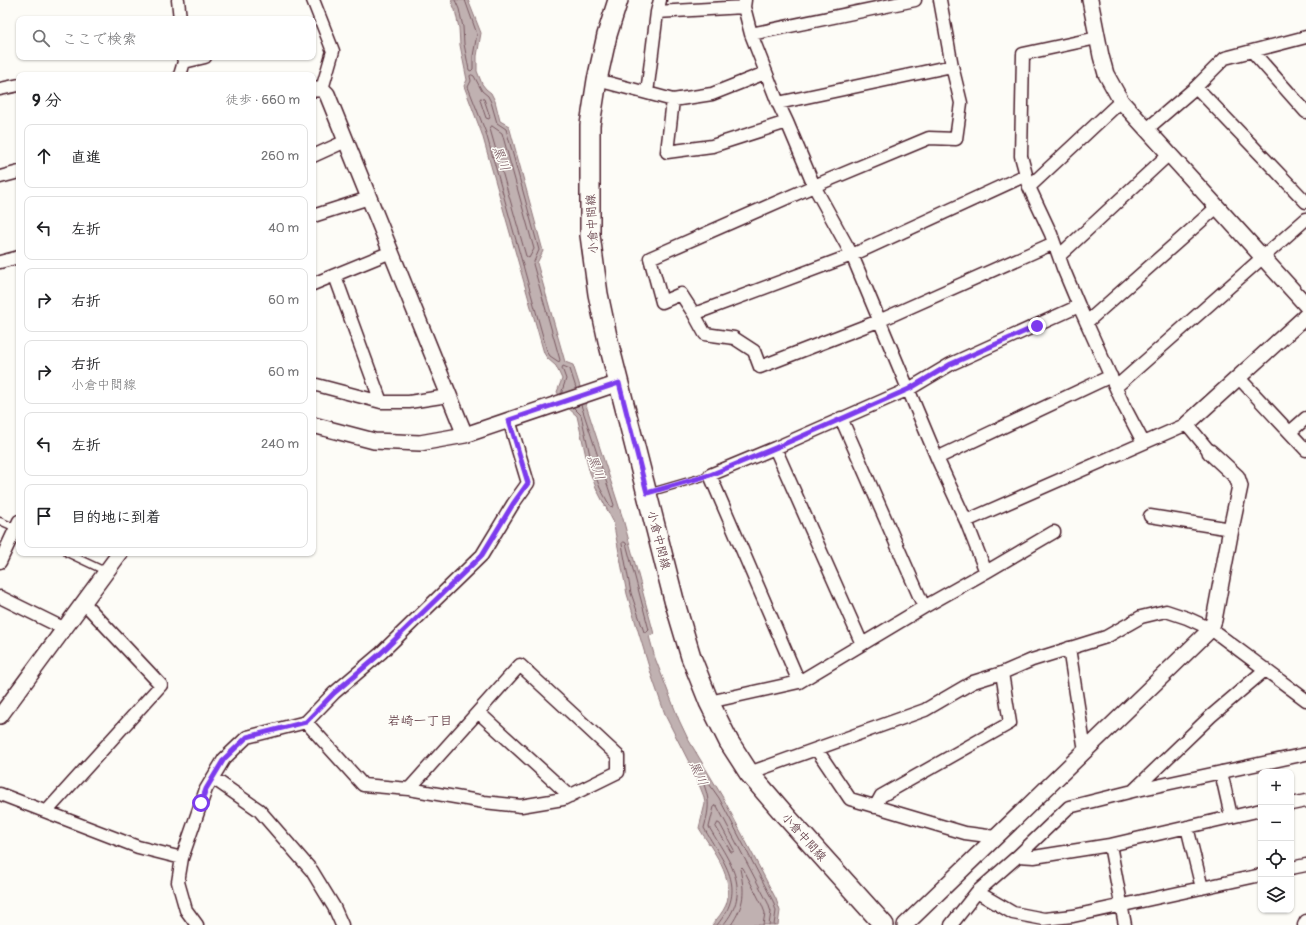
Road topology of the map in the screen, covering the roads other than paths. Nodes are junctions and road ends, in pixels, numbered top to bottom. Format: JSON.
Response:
{"nodes":[{"id":1,"x":313,"y":0,"type":"edge"},
{"id":2,"x":618,"y":0,"type":"edge"},
{"id":3,"x":660,"y":0,"type":"edge"},
{"id":4,"x":915,"y":0,"type":"edge"},
{"id":5,"x":940,"y":0,"type":"edge"},
{"id":6,"x":1090,"y":0,"type":"edge"},
{"id":7,"x":181,"y":1,"type":"edge"},
{"id":8,"x":745,"y":4,"type":"edge"},
{"id":9,"x":657,"y":12,"type":"junction"},
{"id":10,"x":180,"y":16,"type":"edge"},
{"id":11,"x":316,"y":16,"type":"edge"},
{"id":12,"x":316,"y":18,"type":"edge"},
{"id":13,"x":751,"y":34,"type":"junction"},
{"id":14,"x":1306,"y":37,"type":"edge"},
{"id":15,"x":1097,"y":38,"type":"junction"},
{"id":16,"x":1252,"y":51,"type":"junction"},
{"id":17,"x":184,"y":60,"type":"edge"},
{"id":18,"x":952,"y":66,"type":"junction"},
{"id":19,"x":181,"y":72,"type":"edge"},
{"id":20,"x":765,"y":73,"type":"junction"},
{"id":21,"x":597,"y":80,"type":"junction"},
{"id":22,"x":16,"y":86,"type":"edge"},
{"id":23,"x":1196,"y":87,"type":"junction"},
{"id":24,"x":318,"y":89,"type":"edge"},
{"id":25,"x":0,"y":90,"type":"edge"},
{"id":26,"x":647,"y":92,"type":"junction"},
{"id":27,"x":673,"y":100,"type":"junction"},
{"id":28,"x":1120,"y":101,"type":"junction"},
{"id":29,"x":778,"y":103,"type":"junction"},
{"id":30,"x":1306,"y":112,"type":"edge"},
{"id":31,"x":787,"y":122,"type":"junction"},
{"id":32,"x":1147,"y":129,"type":"junction"},
{"id":33,"x":346,"y":141,"type":"junction"},
{"id":34,"x":1169,"y":154,"type":"junction"},
{"id":35,"x":316,"y":155,"type":"edge"},
{"id":36,"x":16,"y":173,"type":"edge"},
{"id":37,"x":0,"y":177,"type":"edge"},
{"id":38,"x":1027,"y":181,"type":"junction"},
{"id":39,"x":814,"y":186,"type":"junction"},
{"id":40,"x":369,"y":198,"type":"junction"},
{"id":41,"x":1306,"y":202,"type":"edge"},
{"id":42,"x":1217,"y":207,"type":"junction"},
{"id":43,"x":316,"y":215,"type":"edge"},
{"id":44,"x":1306,"y":219,"type":"edge"},
{"id":45,"x":1054,"y":242,"type":"junction"},
{"id":46,"x":391,"y":252,"type":"junction"},
{"id":47,"x":852,"y":255,"type":"junction"},
{"id":48,"x":1059,"y":256,"type":"junction"},
{"id":49,"x":1262,"y":257,"type":"junction"},
{"id":50,"x":16,"y":258,"type":"edge"},
{"id":51,"x":0,"y":262,"type":"edge"},
{"id":52,"x":335,"y":276,"type":"junction"},
{"id":53,"x":316,"y":283,"type":"edge"},
{"id":54,"x":1306,"y":305,"type":"edge"},
{"id":55,"x":1079,"y":306,"type":"junction"},
{"id":56,"x":694,"y":314,"type":"junction"},
{"id":57,"x":1306,"y":316,"type":"edge"},
{"id":58,"x":880,"y":320,"type":"junction"},
{"id":59,"x":1086,"y":322,"type":"junction"},
{"id":60,"x":1239,"y":378,"type":"junction"},
{"id":61,"x":1113,"y":382,"type":"junction"},
{"id":62,"x":619,"y":383,"type":"junction"},
{"id":63,"x":316,"y":385,"type":"edge"},
{"id":64,"x":909,"y":389,"type":"junction"},
{"id":65,"x":448,"y":396,"type":"junction"},
{"id":66,"x":381,"y":402,"type":"junction"},
{"id":67,"x":841,"y":418,"type":"junction"},
{"id":68,"x":1306,"y":418,"type":"edge"},
{"id":69,"x":509,"y":420,"type":"junction"},
{"id":70,"x":1187,"y":424,"type":"junction"},
{"id":71,"x":316,"y":426,"type":"edge"},
{"id":72,"x":1290,"y":432,"type":"junction"},
{"id":73,"x":465,"y":435,"type":"junction"},
{"id":74,"x":1143,"y":442,"type":"junction"},
{"id":75,"x":775,"y":448,"type":"junction"},
{"id":76,"x":1306,"y":450,"type":"edge"},
{"id":77,"x":1210,"y":452,"type":"joint"},
{"id":78,"x":937,"y":458,"type":"junction"},
{"id":79,"x":710,"y":475,"type":"junction"},
{"id":80,"x":647,"y":493,"type":"junction"},
{"id":81,"x":1150,"y":516,"type":"dead end"},
{"id":82,"x":0,"y":521,"type":"edge"},
{"id":83,"x":966,"y":521,"type":"junction"},
{"id":84,"x":16,"y":525,"type":"edge"},
{"id":85,"x":1231,"y":529,"type":"junction"},
{"id":86,"x":16,"y":530,"type":"edge"},
{"id":87,"x":1054,"y":532,"type":"dead end"},
{"id":88,"x":73,"y":556,"type":"edge"},
{"id":89,"x":118,"y":556,"type":"edge"},
{"id":90,"x":0,"y":562,"type":"edge"},
{"id":91,"x":107,"y":572,"type":"junction"},
{"id":92,"x":986,"y":572,"type":"junction"},
{"id":93,"x":0,"y":597,"type":"edge"},
{"id":94,"x":84,"y":604,"type":"junction"},
{"id":95,"x":924,"y":607,"type":"junction"},
{"id":96,"x":65,"y":629,"type":"junction"},
{"id":97,"x":1211,"y":629,"type":"junction"},
{"id":98,"x":862,"y":644,"type":"junction"},
{"id":99,"x":1069,"y":648,"type":"junction"},
{"id":100,"x":1266,"y":669,"type":"junction"},
{"id":101,"x":1002,"y":673,"type":"junction"},
{"id":102,"x":798,"y":682,"type":"junction"},
{"id":103,"x":1306,"y":700,"type":"edge"},
{"id":104,"x":708,"y":702,"type":"junction"},
{"id":105,"x":478,"y":712,"type":"junction"},
{"id":106,"x":0,"y":716,"type":"edge"},
{"id":107,"x":306,"y":722,"type":"junction"},
{"id":108,"x":817,"y":750,"type":"junction"},
{"id":109,"x":1085,"y":751,"type":"junction"},
{"id":110,"x":1306,"y":754,"type":"edge"},
{"id":111,"x":1222,"y":772,"type":"junction"},
{"id":112,"x":750,"y":773,"type":"junction"},
{"id":113,"x":213,"y":778,"type":"junction"},
{"id":114,"x":409,"y":789,"type":"junction"},
{"id":115,"x":1133,"y":791,"type":"junction"},
{"id":116,"x":0,"y":794,"type":"edge"},
{"id":117,"x":570,"y":796,"type":"junction"},
{"id":118,"x":1306,"y":800,"type":"edge"},
{"id":119,"x":1294,"y":803,"type":"edge"},
{"id":120,"x":875,"y":807,"type":"junction"},
{"id":121,"x":47,"y":811,"type":"junction"},
{"id":122,"x":1258,"y":811,"type":"edge"},
{"id":123,"x":1231,"y":816,"type":"junction"},
{"id":124,"x":1187,"y":827,"type":"junction"},
{"id":125,"x":995,"y":837,"type":"junction"},
{"id":126,"x":1110,"y":845,"type":"junction"},
{"id":127,"x":1018,"y":856,"type":"junction"},
{"id":128,"x":182,"y":858,"type":"junction"},
{"id":129,"x":1306,"y":865,"type":"edge"},
{"id":130,"x":1294,"y":867,"type":"edge"},
{"id":131,"x":1258,"y":876,"type":"edge"},
{"id":132,"x":1202,"y":888,"type":"junction"},
{"id":133,"x":977,"y":892,"type":"junction"},
{"id":134,"x":1122,"y":906,"type":"junction"},
{"id":135,"x":1306,"y":921,"type":"edge"},
{"id":136,"x":197,"y":925,"type":"edge"},
{"id":137,"x":342,"y":925,"type":"edge"},
{"id":138,"x":884,"y":925,"type":"edge"},
{"id":139,"x":906,"y":925,"type":"edge"},
{"id":140,"x":951,"y":925,"type":"edge"},
{"id":141,"x":1125,"y":925,"type":"edge"},
{"id":142,"x":1304,"y":925,"type":"edge"}],
"edges":[{"from":1,"to":11,"type":"street"},
{"from":2,"to":21,"type":"main road","name":"小倉中間線"},
{"from":3,"to":9,"type":"street"},
{"from":4,"to":13,"type":"street"},
{"from":5,"to":18,"type":"street"},
{"from":6,"to":15,"type":"street"},
{"from":7,"to":10,"type":"street"},
{"from":8,"to":9,"type":"street"},
{"from":8,"to":13,"type":"street"},
{"from":9,"to":26,"type":"street"},
{"from":12,"to":24,"type":"street"},
{"from":13,"to":20,"type":"street"},
{"from":14,"to":16,"type":"street"},
{"from":15,"to":28,"type":"street"},
{"from":15,"to":38,"type":"street"},
{"from":16,"to":23,"type":"street"},
{"from":16,"to":30,"type":"street"},
{"from":17,"to":19,"type":"street"},
{"from":18,"to":29,"type":"street"},
{"from":18,"to":39,"type":"street"},
{"from":20,"to":27,"type":"street"},
{"from":20,"to":29,"type":"street"},
{"from":21,"to":26,"type":"street"},
{"from":21,"to":62,"type":"main road","name":"小倉中間線"},
{"from":22,"to":25,"type":"street"},
{"from":23,"to":32,"type":"street"},
{"from":23,"to":41,"type":"street"},
{"from":24,"to":33,"type":"street"},
{"from":26,"to":27,"type":"street"},
{"from":27,"to":31,"type":"street"},
{"from":28,"to":32,"type":"street"},
{"from":28,"to":38,"type":"street"},
{"from":29,"to":31,"type":"street"},
{"from":31,"to":39,"type":"street"},
{"from":32,"to":34,"type":"street"},
{"from":33,"to":35,"type":"street"},
{"from":33,"to":40,"type":"street"},
{"from":34,"to":42,"type":"street"},
{"from":34,"to":48,"type":"street"},
{"from":36,"to":37,"type":"street"},
{"from":38,"to":45,"type":"street"},
{"from":38,"to":47,"type":"street"},
{"from":39,"to":47,"type":"street"},
{"from":39,"to":56,"type":"street"},
{"from":40,"to":43,"type":"street"},
{"from":40,"to":46,"type":"street"},
{"from":42,"to":49,"type":"street"},
{"from":42,"to":59,"type":"street"},
{"from":44,"to":49,"type":"street"},
{"from":45,"to":48,"type":"street"},
{"from":45,"to":58,"type":"street"},
{"from":46,"to":52,"type":"street"},
{"from":46,"to":65,"type":"street"},
{"from":47,"to":56,"type":"street"},
{"from":47,"to":58,"type":"street"},
{"from":48,"to":55,"type":"street"},
{"from":49,"to":54,"type":"street"},
{"from":49,"to":61,"type":"street"},
{"from":50,"to":51,"type":"street"},
{"from":52,"to":53,"type":"street"},
{"from":52,"to":66,"type":"street"},
{"from":55,"to":59,"type":"street"},
{"from":55,"to":64,"type":"street"},
{"from":56,"to":58,"type":"street"},
{"from":57,"to":60,"type":"street"},
{"from":58,"to":64,"type":"street"},
{"from":59,"to":61,"type":"street"},
{"from":60,"to":70,"type":"street"},
{"from":60,"to":72,"type":"street"},
{"from":61,"to":74,"type":"street"},
{"from":61,"to":78,"type":"street"},
{"from":62,"to":69,"type":"street"},
{"from":62,"to":80,"type":"main road","name":"小倉中間線"},
{"from":63,"to":66,"type":"street"},
{"from":64,"to":67,"type":"street"},
{"from":64,"to":78,"type":"street"},
{"from":65,"to":66,"type":"street"},
{"from":65,"to":73,"type":"street"},
{"from":67,"to":75,"type":"street"},
{"from":67,"to":95,"type":"street"},
{"from":68,"to":72,"type":"street"},
{"from":69,"to":73,"type":"street"},
{"from":69,"to":107,"type":"street"},
{"from":70,"to":74,"type":"street"},
{"from":70,"to":77,"type":"street"},
{"from":71,"to":73,"type":"street"},
{"from":72,"to":76,"type":"street"},
{"from":74,"to":83,"type":"street"},
{"from":75,"to":79,"type":"street"},
{"from":75,"to":98,"type":"street"},
{"from":77,"to":85,"type":"street"},
{"from":78,"to":83,"type":"street"},
{"from":79,"to":80,"type":"lane"},
{"from":79,"to":102,"type":"street"},
{"from":80,"to":104,"type":"main road","name":"小倉中間線"},
{"from":81,"to":85,"type":"street"},
{"from":82,"to":84,"type":"lane"},
{"from":83,"to":92,"type":"street"},
{"from":85,"to":97,"type":"street"},
{"from":86,"to":90,"type":"street"},
{"from":87,"to":92,"type":"street"},
{"from":88,"to":91,"type":"lane"},
{"from":89,"to":91,"type":"street"},
{"from":91,"to":94,"type":"street"},
{"from":92,"to":95,"type":"street"},
{"from":93,"to":96,"type":"street"},
{"from":94,"to":96,"type":"street"},
{"from":94,"to":121,"type":"street"},
{"from":95,"to":98,"type":"street"},
{"from":96,"to":106,"type":"street"},
{"from":97,"to":99,"type":"street"},
{"from":97,"to":100,"type":"street"},
{"from":97,"to":109,"type":"street"},
{"from":98,"to":102,"type":"street"},
{"from":99,"to":101,"type":"street"},
{"from":99,"to":109,"type":"street"},
{"from":100,"to":103,"type":"street"},
{"from":100,"to":115,"type":"street"},
{"from":101,"to":108,"type":"street"},
{"from":101,"to":120,"type":"street"},
{"from":102,"to":104,"type":"street"},
{"from":104,"to":112,"type":"main road","name":"小倉中間線"},
{"from":105,"to":114,"type":"street"},
{"from":105,"to":117,"type":"street"},
{"from":105,"to":117,"type":"street"},
{"from":107,"to":113,"type":"street"},
{"from":107,"to":114,"type":"street"},
{"from":108,"to":112,"type":"street"},
{"from":108,"to":120,"type":"street"},
{"from":109,"to":125,"type":"street"},
{"from":110,"to":111,"type":"street"},
{"from":111,"to":115,"type":"street"},
{"from":111,"to":123,"type":"street"},
{"from":112,"to":138,"type":"main road","name":"小倉中間線"},
{"from":113,"to":128,"type":"street"},
{"from":113,"to":137,"type":"street"},
{"from":114,"to":117,"type":"street"},
{"from":115,"to":127,"type":"street"},
{"from":116,"to":121,"type":"street"},
{"from":118,"to":119,"type":"street"},
{"from":120,"to":125,"type":"street"},
{"from":121,"to":128,"type":"street"},
{"from":122,"to":123,"type":"street"},
{"from":123,"to":124,"type":"street"},
{"from":124,"to":126,"type":"street"},
{"from":124,"to":132,"type":"street"},
{"from":125,"to":139,"type":"street"},
{"from":126,"to":127,"type":"street"},
{"from":126,"to":134,"type":"street"},
{"from":127,"to":133,"type":"street"},
{"from":128,"to":136,"type":"street"},
{"from":129,"to":130,"type":"street"},
{"from":131,"to":132,"type":"street"},
{"from":132,"to":134,"type":"street"},
{"from":133,"to":134,"type":"street"},
{"from":133,"to":140,"type":"street"},
{"from":134,"to":141,"type":"street"},
{"from":135,"to":142,"type":"street"}]}
